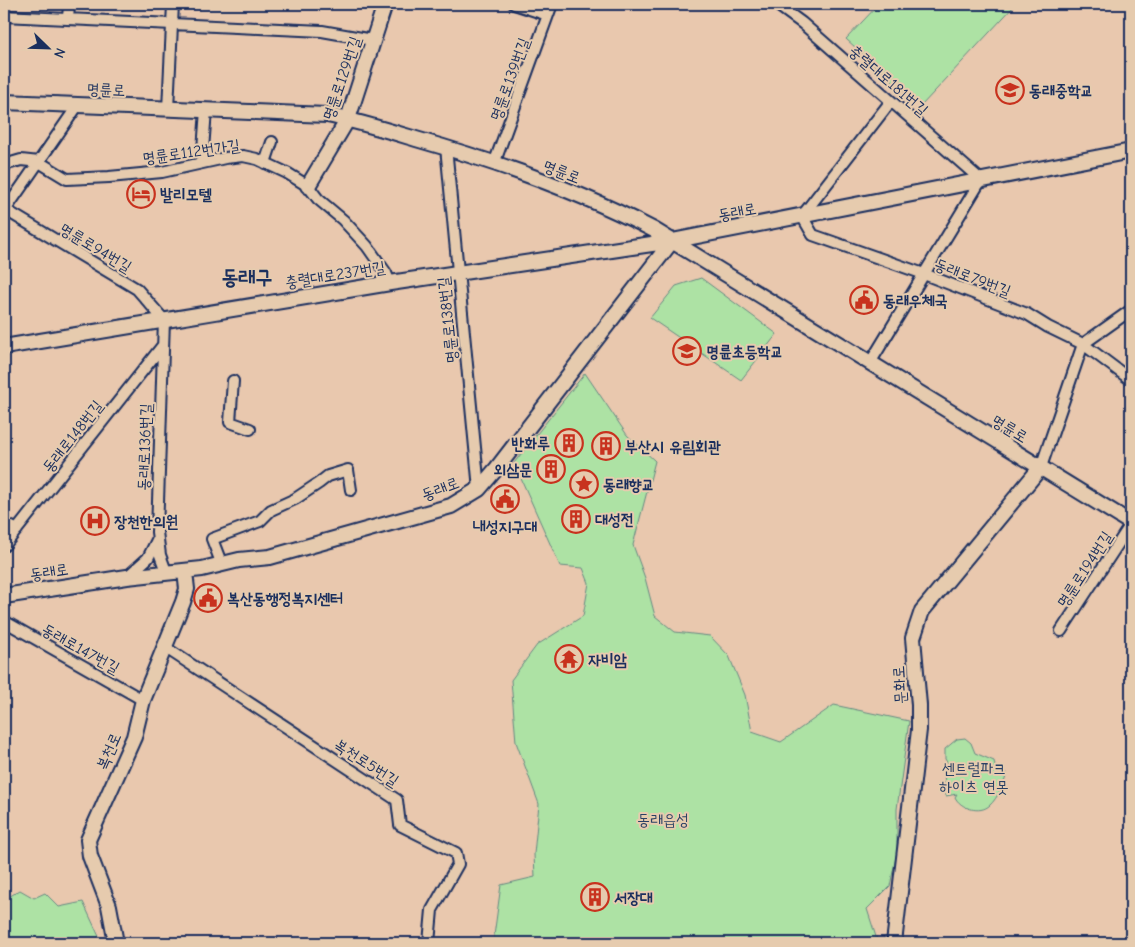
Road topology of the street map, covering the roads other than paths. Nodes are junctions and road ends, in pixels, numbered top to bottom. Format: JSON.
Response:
{"nodes":[{"id":1,"x":69,"y":4,"type":"edge"},
{"id":2,"x":173,"y":4,"type":"edge"},
{"id":3,"x":385,"y":4,"type":"edge"},
{"id":4,"x":514,"y":4,"type":"edge"},
{"id":5,"x":552,"y":4,"type":"edge"},
{"id":6,"x":776,"y":4,"type":"edge"},
{"id":7,"x":548,"y":14,"type":"junction"},
{"id":8,"x":4,"y":16,"type":"edge"},
{"id":9,"x":68,"y":19,"type":"junction"},
{"id":10,"x":172,"y":24,"type":"junction"},
{"id":11,"x":373,"y":40,"type":"junction"},
{"id":12,"x":891,"y":101,"type":"junction"},
{"id":13,"x":4,"y":102,"type":"edge"},
{"id":14,"x":78,"y":105,"type":"junction"},
{"id":15,"x":168,"y":109,"type":"junction"},
{"id":16,"x":206,"y":110,"type":"junction"},
{"id":17,"x":348,"y":119,"type":"junction"},
{"id":18,"x":272,"y":142,"type":"dead end"},
{"id":19,"x":446,"y":147,"type":"junction"},
{"id":20,"x":1131,"y":151,"type":"edge"},
{"id":21,"x":39,"y":162,"type":"junction"},
{"id":22,"x":265,"y":162,"type":"junction"},
{"id":23,"x":202,"y":163,"type":"junction"},
{"id":24,"x":4,"y":164,"type":"edge"},
{"id":25,"x":494,"y":164,"type":"junction"},
{"id":26,"x":981,"y":180,"type":"junction"},
{"id":27,"x":308,"y":186,"type":"junction"},
{"id":28,"x":4,"y":210,"type":"edge"},
{"id":29,"x":802,"y":216,"type":"junction"},
{"id":30,"x":672,"y":241,"type":"junction"},
{"id":31,"x":457,"y":274,"type":"junction"},
{"id":32,"x":924,"y":274,"type":"junction"},
{"id":33,"x":390,"y":283,"type":"junction"},
{"id":34,"x":1131,"y":310,"type":"edge"},
{"id":35,"x":164,"y":320,"type":"junction"},
{"id":36,"x":1083,"y":344,"type":"junction"},
{"id":37,"x":163,"y":345,"type":"junction"},
{"id":38,"x":4,"y":347,"type":"edge"},
{"id":39,"x":870,"y":363,"type":"junction"},
{"id":40,"x":1131,"y":380,"type":"edge"},
{"id":41,"x":233,"y":381,"type":"dead end"},
{"id":42,"x":250,"y":429,"type":"dead end"},
{"id":43,"x":1041,"y":467,"type":"junction"},
{"id":44,"x":479,"y":489,"type":"junction"},
{"id":45,"x":351,"y":490,"type":"dead end"},
{"id":46,"x":4,"y":523,"type":"edge"},
{"id":47,"x":1131,"y":523,"type":"edge"},
{"id":48,"x":16,"y":530,"type":"junction"},
{"id":49,"x":157,"y":540,"type":"junction"},
{"id":50,"x":4,"y":546,"type":"edge"},
{"id":51,"x":222,"y":565,"type":"junction"},
{"id":52,"x":185,"y":572,"type":"junction"},
{"id":53,"x":167,"y":574,"type":"junction"},
{"id":54,"x":127,"y":577,"type":"junction"},
{"id":55,"x":4,"y":596,"type":"edge"},
{"id":56,"x":4,"y":621,"type":"edge"},
{"id":57,"x":1061,"y":631,"type":"dead end"},
{"id":58,"x":166,"y":648,"type":"junction"},
{"id":59,"x":143,"y":700,"type":"junction"},
{"id":60,"x":116,"y":943,"type":"edge"},
{"id":61,"x":429,"y":943,"type":"edge"},
{"id":62,"x":894,"y":943,"type":"edge"}],
"edges":[{"from":1,"to":9,"type":"street"},
{"from":2,"to":10,"type":"street"},
{"from":3,"to":11,"type":"main road","name":"명륜로129번길"},
{"from":4,"to":7,"type":"street"},
{"from":5,"to":7,"type":"street","name":"명륜로139번길"},
{"from":6,"to":12,"type":"street","name":"충렬대로181번길"},
{"from":7,"to":25,"type":"street","name":"명륜로139번길"},
{"from":8,"to":9,"type":"street"},
{"from":9,"to":10,"type":"street"},
{"from":10,"to":11,"type":"street"},
{"from":10,"to":15,"type":"street"},
{"from":11,"to":17,"type":"main road","name":"명륜로129번길"},
{"from":12,"to":26,"type":"street","name":"충렬대로181번길"},
{"from":12,"to":29,"type":"street"},
{"from":13,"to":14,"type":"main road","name":"명륜로"},
{"from":14,"to":15,"type":"main road","name":"명륜로"},
{"from":14,"to":21,"type":"street"},
{"from":15,"to":16,"type":"main road","name":"명륜로"},
{"from":16,"to":17,"type":"main road","name":"명륜로"},
{"from":16,"to":23,"type":"street"},
{"from":17,"to":19,"type":"main road","name":"명륜로"},
{"from":17,"to":27,"type":"main road","name":"명륜로129번길"},
{"from":18,"to":22,"type":"street"},
{"from":19,"to":25,"type":"main road","name":"명륜로"},
{"from":19,"to":31,"type":"street","name":"명륜로138번길"},
{"from":20,"to":26,"type":"main road","name":"동래로"},
{"from":21,"to":23,"type":"street","name":"명륜로112번가길"},
{"from":21,"to":24,"type":"street"},
{"from":21,"to":28,"type":"street"},
{"from":22,"to":23,"type":"street","name":"명륜로112번가길"},
{"from":22,"to":27,"type":"street","name":"명륜로112번가길"},
{"from":25,"to":30,"type":"main road","name":"명륜로"},
{"from":26,"to":29,"type":"main road","name":"동래로"},
{"from":26,"to":32,"type":"street"},
{"from":27,"to":33,"type":"street","name":"명륜로112번가길"},
{"from":28,"to":35,"type":"street","name":"명륜로94번길"},
{"from":29,"to":30,"type":"main road","name":"동래로"},
{"from":29,"to":32,"type":"street","name":"동래로79번길"},
{"from":30,"to":31,"type":"main road","name":"충렬대로237번길"},
{"from":30,"to":39,"type":"main road","name":"명륜로"},
{"from":30,"to":44,"type":"main road","name":"동래로"},
{"from":31,"to":33,"type":"main road","name":"충렬대로237번길"},
{"from":31,"to":44,"type":"street","name":"명륜로138번길"},
{"from":32,"to":36,"type":"street","name":"동래로79번길"},
{"from":32,"to":39,"type":"street"},
{"from":33,"to":35,"type":"main road","name":"충렬대로237번길"},
{"from":34,"to":36,"type":"street"},
{"from":35,"to":37,"type":"street","name":"동래로136번길"},
{"from":35,"to":38,"type":"main road","name":"충렬대로237번길"},
{"from":36,"to":40,"type":"street","name":"동래로79번길"},
{"from":36,"to":43,"type":"street"},
{"from":37,"to":48,"type":"street","name":"동래로148번길"},
{"from":37,"to":49,"type":"street","name":"동래로136번길"},
{"from":39,"to":43,"type":"main road","name":"명륜로"},
{"from":41,"to":42,"type":"street"},
{"from":43,"to":47,"type":"main road","name":"명륜로"},
{"from":43,"to":62,"type":"main road","name":"문화로"},
{"from":44,"to":51,"type":"main road","name":"동래로"},
{"from":45,"to":51,"type":"street"},
{"from":46,"to":48,"type":"street"},
{"from":47,"to":57,"type":"street","name":"명륜로194번길"},
{"from":48,"to":50,"type":"street","name":"동래로148번길"},
{"from":49,"to":53,"type":"street","name":"동래로136번길"},
{"from":49,"to":54,"type":"street"},
{"from":51,"to":52,"type":"main road","name":"동래로"},
{"from":52,"to":53,"type":"main road","name":"동래로"},
{"from":52,"to":58,"type":"main road","name":"복천로"},
{"from":53,"to":54,"type":"main road","name":"동래로"},
{"from":54,"to":55,"type":"main road","name":"동래로"},
{"from":56,"to":59,"type":"street","name":"동래로147번길"},
{"from":58,"to":59,"type":"main road","name":"복천로"},
{"from":58,"to":61,"type":"street","name":"복천로5번길"},
{"from":59,"to":60,"type":"main road","name":"복천로"}]}
